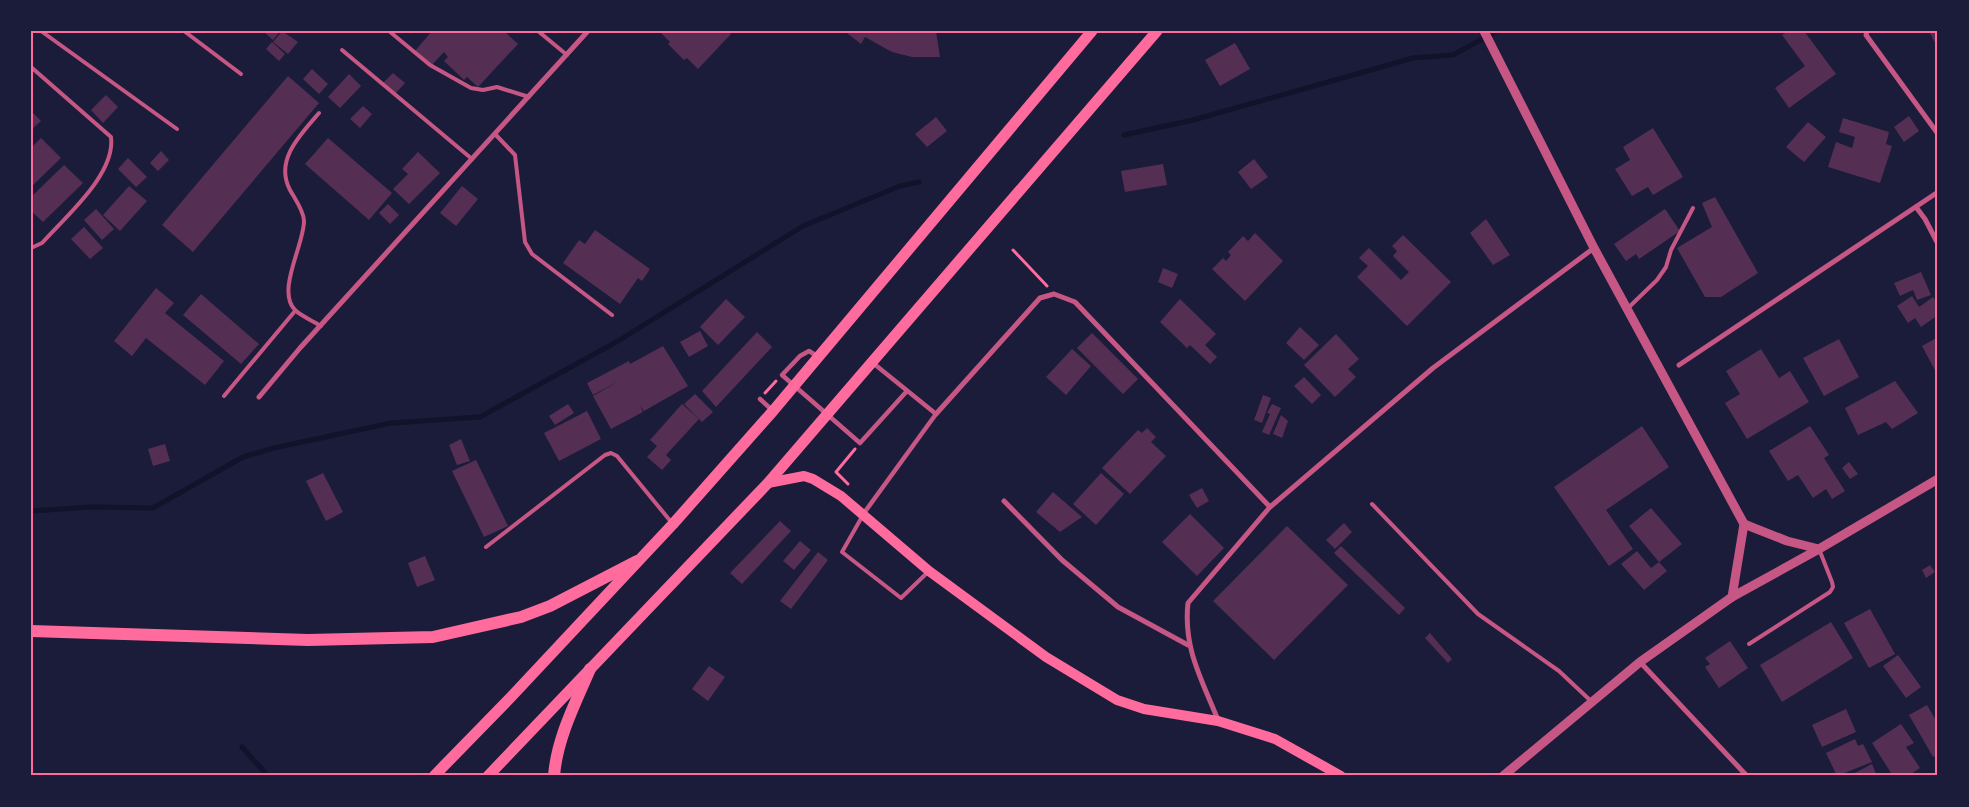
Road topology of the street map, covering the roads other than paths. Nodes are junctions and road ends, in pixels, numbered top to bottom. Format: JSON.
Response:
{"nodes":[{"id":1,"x":42,"y":31,"type":"edge"},
{"id":2,"x":184,"y":31,"type":"edge"},
{"id":3,"x":389,"y":31,"type":"edge"},
{"id":4,"x":538,"y":31,"type":"edge"},
{"id":5,"x":588,"y":31,"type":"edge"},
{"id":6,"x":1092,"y":31,"type":"edge"},
{"id":7,"x":1156,"y":31,"type":"edge"},
{"id":8,"x":1867,"y":31,"type":"edge"},
{"id":9,"x":1484,"y":32,"type":"edge"},
{"id":10,"x":1082,"y":36,"type":"edge"},
{"id":11,"x":342,"y":50,"type":"dead end"},
{"id":12,"x":567,"y":54,"type":"junction"},
{"id":13,"x":31,"y":67,"type":"edge"},
{"id":14,"x":241,"y":74,"type":"dead end"},
{"id":15,"x":528,"y":97,"type":"junction"},
{"id":16,"x":319,"y":113,"type":"dead end"},
{"id":17,"x":177,"y":129,"type":"dead end"},
{"id":18,"x":495,"y":134,"type":"junction"},
{"id":19,"x":1938,"y":134,"type":"edge"},
{"id":20,"x":472,"y":159,"type":"junction"},
{"id":21,"x":1938,"y":192,"type":"edge"},
{"id":22,"x":1916,"y":207,"type":"junction"},
{"id":23,"x":1693,"y":208,"type":"dead end"},
{"id":24,"x":1938,"y":244,"type":"edge"},
{"id":25,"x":31,"y":248,"type":"edge"},
{"id":26,"x":1594,"y":248,"type":"junction"},
{"id":27,"x":1627,"y":309,"type":"junction"},
{"id":28,"x":295,"y":311,"type":"junction"},
{"id":29,"x":612,"y":315,"type":"dead end"},
{"id":30,"x":321,"y":326,"type":"junction"},
{"id":31,"x":820,"y":358,"type":"junction"},
{"id":32,"x":872,"y":362,"type":"junction"},
{"id":33,"x":1679,"y":365,"type":"dead end"},
{"id":34,"x":907,"y":390,"type":"junction"},
{"id":35,"x":224,"y":396,"type":"dead end"},
{"id":36,"x":259,"y":397,"type":"dead end"},
{"id":37,"x":760,"y":399,"type":"road end"},
{"id":38,"x":773,"y":411,"type":"junction"},
{"id":39,"x":936,"y":414,"type":"junction"},
{"id":40,"x":1938,"y":479,"type":"edge"},
{"id":41,"x":768,"y":483,"type":"junction"},
{"id":42,"x":1004,"y":501,"type":"dead end"},
{"id":43,"x":1372,"y":504,"type":"dead end"},
{"id":44,"x":1270,"y":507,"type":"junction"},
{"id":45,"x":864,"y":513,"type":"junction"},
{"id":46,"x":673,"y":524,"type":"junction"},
{"id":47,"x":1744,"y":524,"type":"junction"},
{"id":48,"x":486,"y":547,"type":"dead end"},
{"id":49,"x":1819,"y":549,"type":"junction"},
{"id":50,"x":637,"y":561,"type":"junction"},
{"id":51,"x":929,"y":571,"type":"junction"},
{"id":52,"x":1732,"y":596,"type":"junction"},
{"id":53,"x":31,"y":631,"type":"edge"},
{"id":54,"x":1749,"y":644,"type":"dead end"},
{"id":55,"x":1188,"y":645,"type":"junction"},
{"id":56,"x":1640,"y":662,"type":"junction"},
{"id":57,"x":590,"y":669,"type":"junction"},
{"id":58,"x":1592,"y":702,"type":"junction"},
{"id":59,"x":1218,"y":721,"type":"junction"},
{"id":60,"x":434,"y":776,"type":"edge"},
{"id":61,"x":488,"y":776,"type":"edge"},
{"id":62,"x":554,"y":776,"type":"edge"},
{"id":63,"x":1341,"y":776,"type":"edge"},
{"id":64,"x":1503,"y":776,"type":"edge"},
{"id":65,"x":1747,"y":776,"type":"edge"}],
"edges":[{"from":1,"to":17,"type":"lane"},
{"from":2,"to":14,"type":"lane"},
{"from":3,"to":15,"type":"lane"},
{"from":4,"to":12,"type":"lane"},
{"from":5,"to":12,"type":"street"},
{"from":6,"to":10,"type":"highway"},
{"from":7,"to":32,"type":"highway"},
{"from":8,"to":19,"type":"street"},
{"from":9,"to":26,"type":"street"},
{"from":10,"to":31,"type":"highway"},
{"from":11,"to":20,"type":"lane"},
{"from":12,"to":15,"type":"street"},
{"from":13,"to":25,"type":"lane"},
{"from":15,"to":18,"type":"street"},
{"from":16,"to":28,"type":"lane"},
{"from":18,"to":20,"type":"street"},
{"from":18,"to":29,"type":"lane"},
{"from":20,"to":30,"type":"street"},
{"from":21,"to":22,"type":"street"},
{"from":22,"to":24,"type":"street"},
{"from":22,"to":33,"type":"street"},
{"from":23,"to":27,"type":"lane"},
{"from":26,"to":27,"type":"street"},
{"from":26,"to":44,"type":"street"},
{"from":27,"to":47,"type":"street"},
{"from":28,"to":30,"type":"lane"},
{"from":28,"to":35,"type":"lane"},
{"from":30,"to":36,"type":"street"},
{"from":31,"to":34,"type":"street"},
{"from":31,"to":38,"type":"highway"},
{"from":32,"to":34,"type":"street"},
{"from":32,"to":41,"type":"highway"},
{"from":34,"to":39,"type":"street"},
{"from":37,"to":38,"type":"street"},
{"from":38,"to":46,"type":"highway"},
{"from":39,"to":44,"type":"street"},
{"from":39,"to":45,"type":"street"},
{"from":40,"to":49,"type":"street"},
{"from":41,"to":45,"type":"main road"},
{"from":41,"to":57,"type":"highway"},
{"from":42,"to":55,"type":"street"},
{"from":43,"to":58,"type":"lane"},
{"from":44,"to":55,"type":"street"},
{"from":45,"to":51,"type":"main road"},
{"from":45,"to":51,"type":"lane"},
{"from":46,"to":48,"type":"lane"},
{"from":46,"to":50,"type":"highway"},
{"from":47,"to":49,"type":"street"},
{"from":47,"to":52,"type":"street"},
{"from":49,"to":52,"type":"street"},
{"from":49,"to":54,"type":"lane"},
{"from":50,"to":53,"type":"highway"},
{"from":50,"to":60,"type":"highway"},
{"from":51,"to":59,"type":"main road"},
{"from":52,"to":56,"type":"street"},
{"from":55,"to":59,"type":"street"},
{"from":56,"to":58,"type":"street"},
{"from":56,"to":65,"type":"street"},
{"from":57,"to":61,"type":"highway"},
{"from":57,"to":62,"type":"highway"},
{"from":58,"to":64,"type":"street"},
{"from":59,"to":63,"type":"main road"}]}
